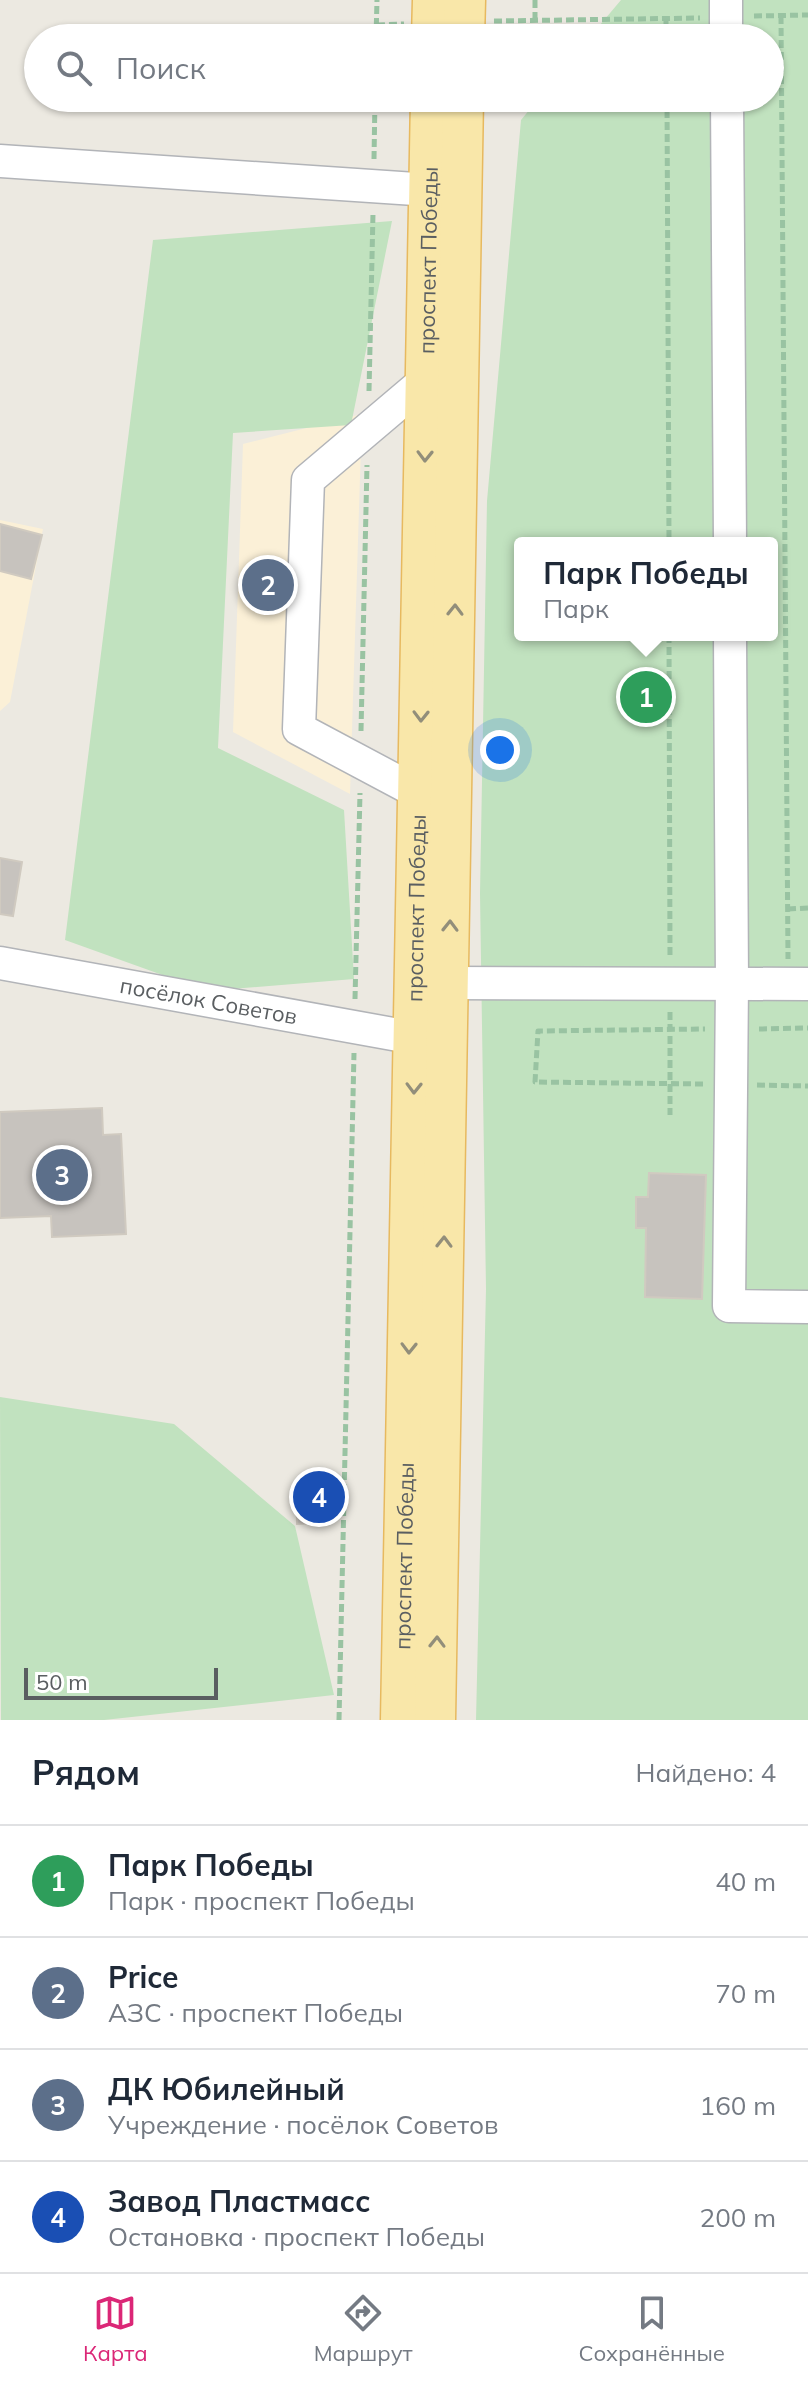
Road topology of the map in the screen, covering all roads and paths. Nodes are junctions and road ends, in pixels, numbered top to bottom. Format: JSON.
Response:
{"nodes":[{"id":1,"x":377,"y":0,"type":"edge"},
{"id":2,"x":535,"y":0,"type":"edge"},
{"id":3,"x":808,"y":15,"type":"edge"},
{"id":4,"x":781,"y":16,"type":"junction"},
{"id":5,"x":728,"y":18,"type":"edge"},
{"id":6,"x":666,"y":19,"type":"junction"},
{"id":7,"x":448,"y":20,"type":"edge"},
{"id":8,"x":535,"y":20,"type":"junction"},
{"id":9,"x":377,"y":24,"type":"edge"},
{"id":10,"x":391,"y":24,"type":"edge"},
{"id":11,"x":666,"y":24,"type":"edge"},
{"id":12,"x":781,"y":24,"type":"edge"},
{"id":13,"x":375,"y":112,"type":"edge"},
{"id":14,"x":431,"y":112,"type":"edge"},
{"id":15,"x":463,"y":112,"type":"edge"},
{"id":16,"x":667,"y":112,"type":"edge"},
{"id":17,"x":727,"y":112,"type":"edge"},
{"id":18,"x":782,"y":112,"type":"edge"},
{"id":19,"x":0,"y":161,"type":"edge"},
{"id":20,"x":373,"y":186,"type":"junction"},
{"id":21,"x":430,"y":190,"type":"junction"},
{"id":22,"x":426,"y":380,"type":"junction"},
{"id":23,"x":368,"y":430,"type":"junction"},
{"id":24,"x":669,"y":537,"type":"edge"},
{"id":25,"x":730,"y":537,"type":"edge"},
{"id":26,"x":669,"y":641,"type":"edge"},
{"id":27,"x":730,"y":641,"type":"edge"},
{"id":28,"x":361,"y":761,"type":"junction"},
{"id":29,"x":419,"y":793,"type":"junction"},
{"id":30,"x":808,"y":908,"type":"edge"},
{"id":31,"x":788,"y":909,"type":"junction"},
{"id":32,"x":0,"y":963,"type":"edge"},
{"id":33,"x":449,"y":983,"type":"junction"},
{"id":34,"x":670,"y":983,"type":"junction"},
{"id":35,"x":732,"y":983,"type":"junction"},
{"id":36,"x":798,"y":983,"type":"edge"},
{"id":37,"x":355,"y":1027,"type":"junction"},
{"id":38,"x":808,"y":1028,"type":"edge"},
{"id":39,"x":732,"y":1029,"type":"junction"},
{"id":40,"x":670,"y":1030,"type":"junction"},
{"id":41,"x":415,"y":1038,"type":"junction"},
{"id":42,"x":670,"y":1083,"type":"junction"},
{"id":43,"x":731,"y":1084,"type":"junction"},
{"id":44,"x":808,"y":1086,"type":"edge"},
{"id":45,"x":670,"y":1115,"type":"dead end"},
{"id":46,"x":808,"y":1307,"type":"edge"},
{"id":47,"x":339,"y":1720,"type":"edge"},
{"id":48,"x":401,"y":1720,"type":"edge"},
{"id":49,"x":435,"y":1720,"type":"edge"}],
"edges":[{"from":1,"to":9,"type":"path"},
{"from":2,"to":8,"type":"path"},
{"from":3,"to":4,"type":"path"},
{"from":4,"to":5,"type":"path"},
{"from":4,"to":12,"type":"path"},
{"from":5,"to":6,"type":"path"},
{"from":6,"to":8,"type":"path"},
{"from":6,"to":11,"type":"path"},
{"from":7,"to":8,"type":"path"},
{"from":7,"to":10,"type":"path"},
{"from":13,"to":20,"type":"path"},
{"from":14,"to":21,"type":"main road","name":"проспект Победы"},
{"from":33,"to":15,"type":"main road","name":"проспект Победы","one_way":true},
{"from":16,"to":24,"type":"path"},
{"from":17,"to":25,"type":"street"},
{"from":18,"to":31,"type":"path"},
{"from":19,"to":20,"type":"street"},
{"from":20,"to":21,"type":"street"},
{"from":20,"to":23,"type":"path"},
{"from":21,"to":22,"type":"main road","name":"проспект Победы"},
{"from":22,"to":23,"type":"street"},
{"from":22,"to":29,"type":"main road","name":"проспект Победы","one_way":true},
{"from":23,"to":28,"type":"path"},
{"from":23,"to":28,"type":"street"},
{"from":26,"to":34,"type":"path"},
{"from":27,"to":35,"type":"street"},
{"from":28,"to":29,"type":"street"},
{"from":28,"to":37,"type":"path"},
{"from":29,"to":41,"type":"main road","name":"проспект Победы"},
{"from":30,"to":31,"type":"path"},
{"from":31,"to":36,"type":"path"},
{"from":32,"to":37,"type":"street","name":"посёлок Советов"},
{"from":33,"to":34,"type":"street"},
{"from":49,"to":33,"type":"main road","name":"проспект Победы","one_way":true},
{"from":34,"to":35,"type":"street"},
{"from":34,"to":40,"type":"path"},
{"from":35,"to":36,"type":"street"},
{"from":35,"to":39,"type":"street"},
{"from":37,"to":41,"type":"street","name":"посёлок Советов"},
{"from":37,"to":47,"type":"path"},
{"from":38,"to":39,"type":"path"},
{"from":39,"to":40,"type":"path"},
{"from":39,"to":43,"type":"street"},
{"from":40,"to":42,"type":"path"},
{"from":40,"to":42,"type":"path"},
{"from":41,"to":48,"type":"main road","name":"проспект Победы","one_way":true},
{"from":42,"to":43,"type":"path"},
{"from":42,"to":45,"type":"path"},
{"from":43,"to":44,"type":"path"},
{"from":43,"to":46,"type":"street"}]}
